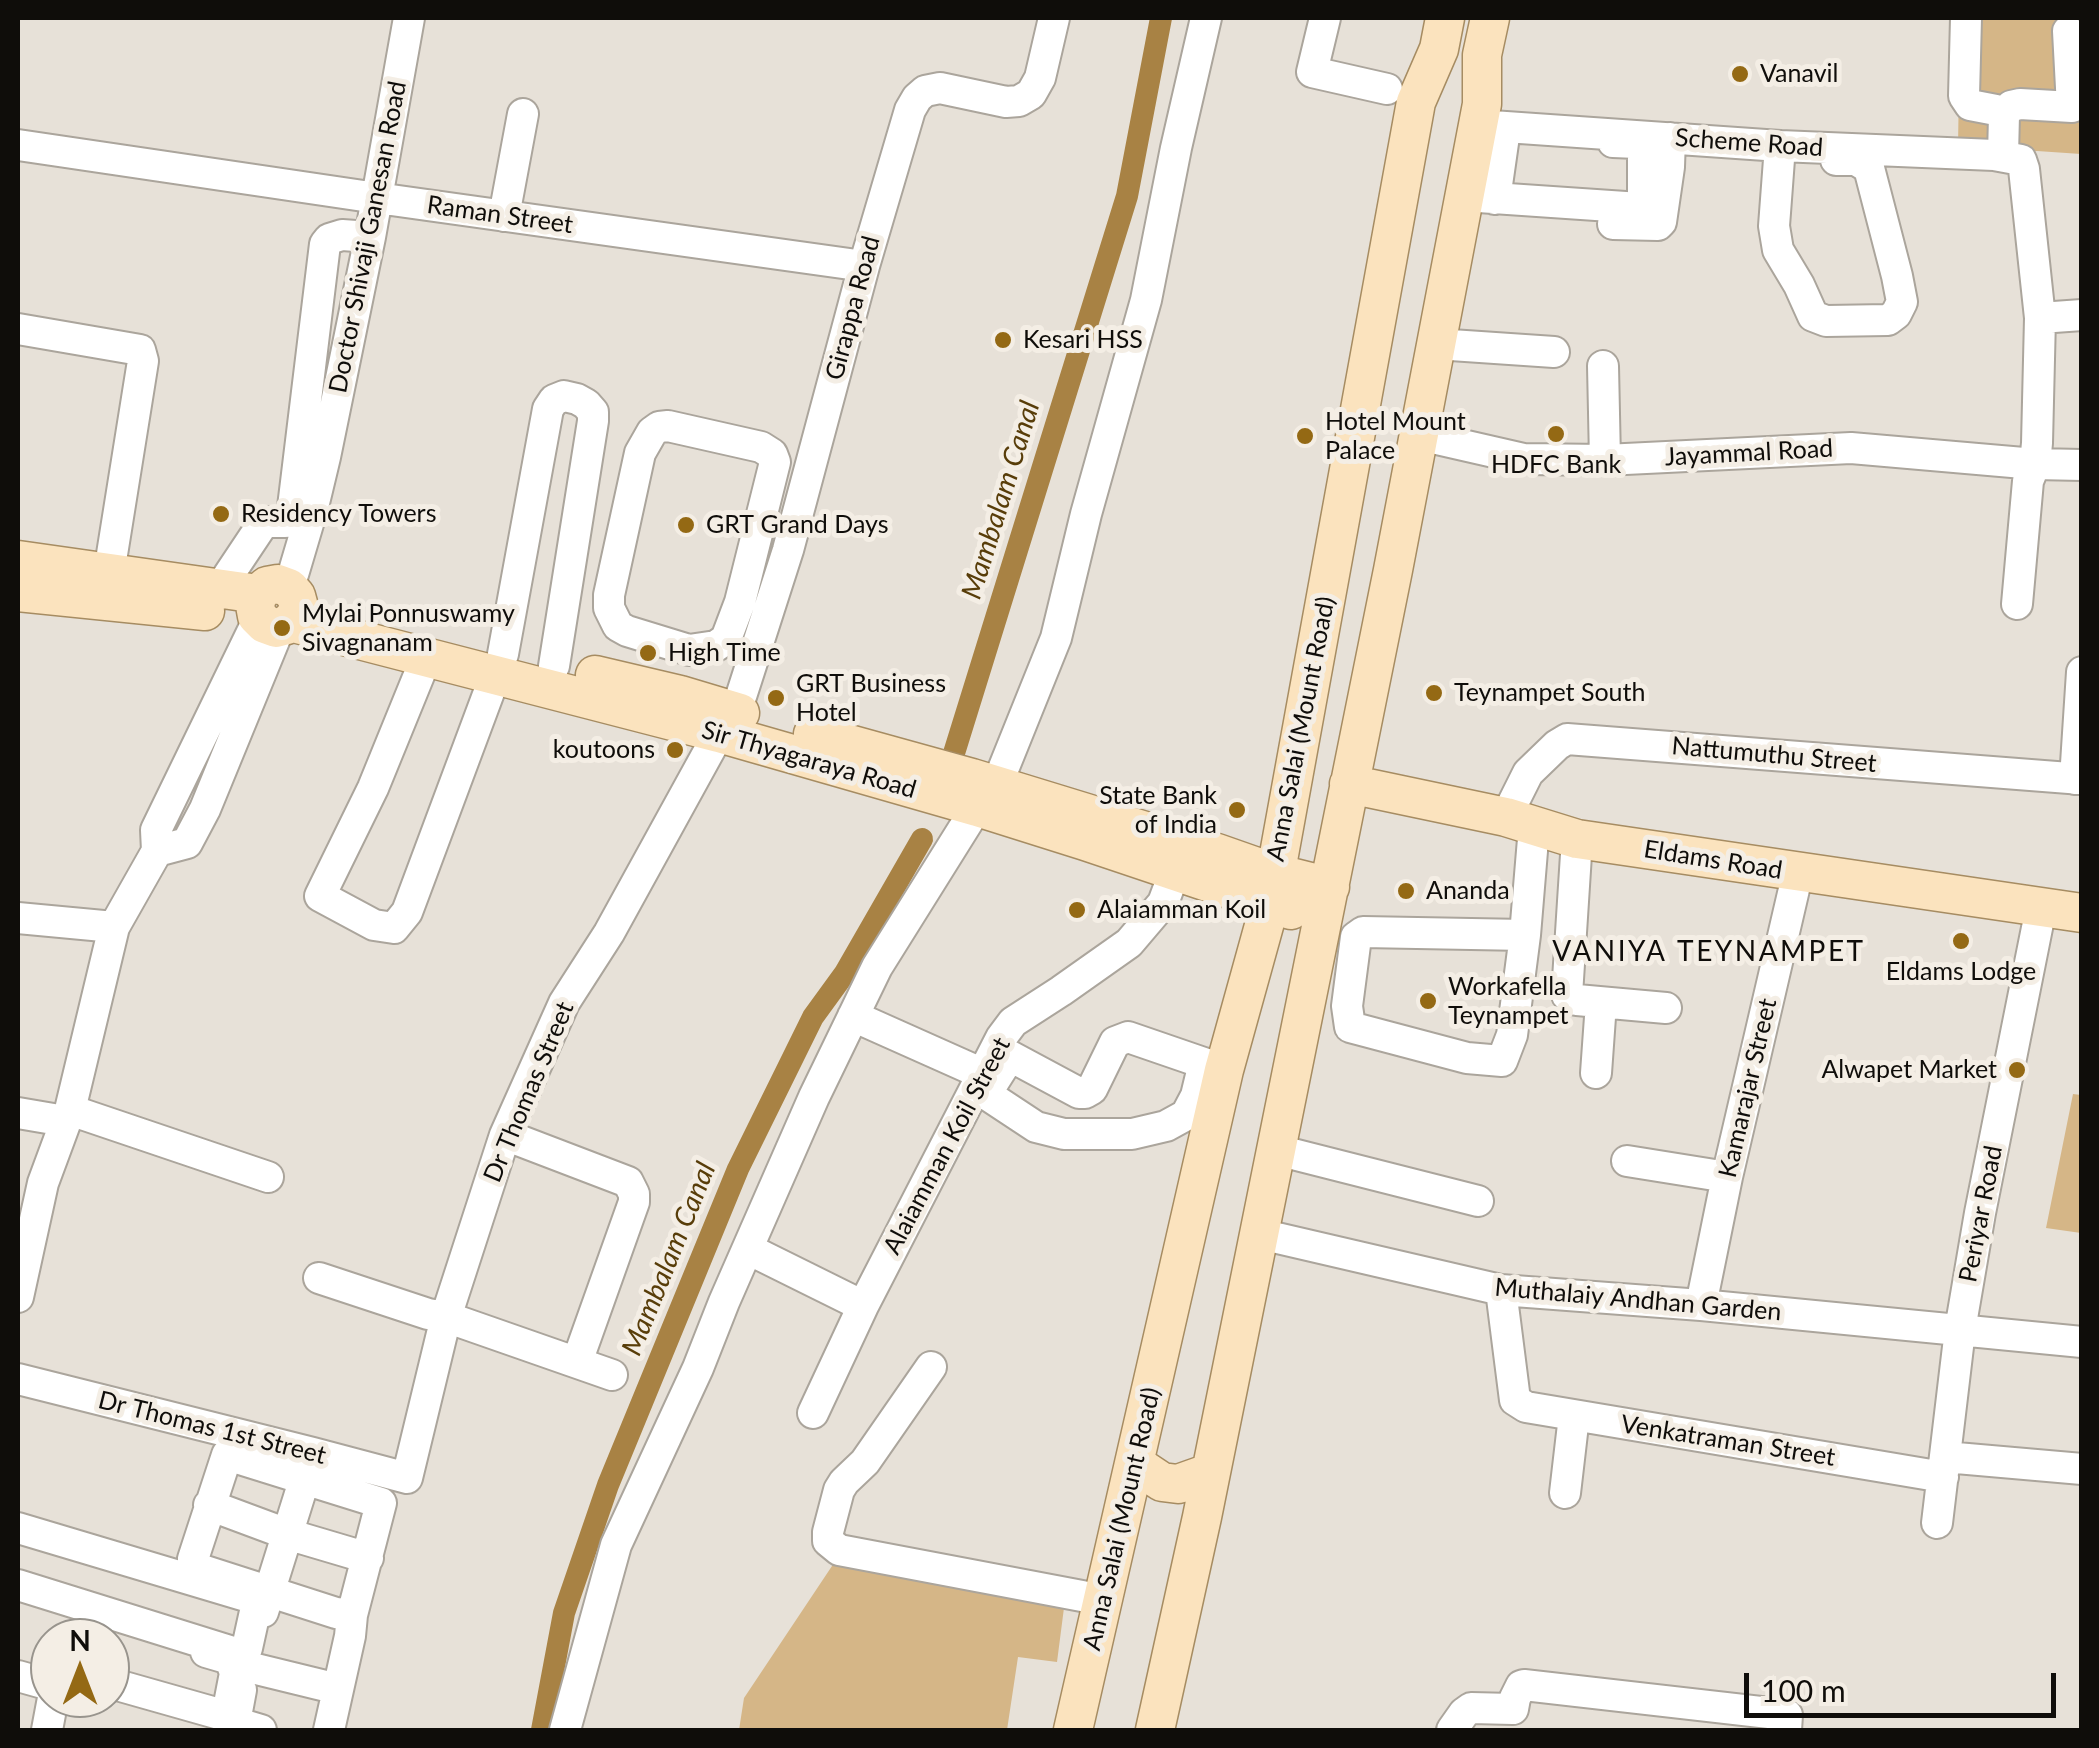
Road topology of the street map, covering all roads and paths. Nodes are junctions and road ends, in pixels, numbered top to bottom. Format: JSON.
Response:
{"nodes":[{"id":1,"x":410,"y":18,"type":"edge"},
{"id":2,"x":1054,"y":18,"type":"edge"},
{"id":3,"x":1206,"y":18,"type":"edge"},
{"id":4,"x":1325,"y":18,"type":"edge"},
{"id":5,"x":1445,"y":18,"type":"edge"},
{"id":6,"x":1490,"y":18,"type":"edge"},
{"id":7,"x":1966,"y":18,"type":"edge"},
{"id":8,"x":2068,"y":31,"type":"dead end"},
{"id":9,"x":1387,"y":90,"type":"dead end"},
{"id":10,"x":2076,"y":110,"type":"edge"},
{"id":11,"x":523,"y":114,"type":"dead end"},
{"id":12,"x":2004,"y":115,"type":"junction"},
{"id":13,"x":1486,"y":131,"type":"junction"},
{"id":14,"x":1670,"y":138,"type":"junction"},
{"id":15,"x":18,"y":144,"type":"edge"},
{"id":16,"x":1780,"y":152,"type":"junction"},
{"id":17,"x":2012,"y":158,"type":"junction"},
{"id":18,"x":376,"y":198,"type":"junction"},
{"id":19,"x":1473,"y":204,"type":"junction"},
{"id":20,"x":504,"y":216,"type":"junction"},
{"id":21,"x":370,"y":237,"type":"junction"},
{"id":22,"x":864,"y":266,"type":"junction"},
{"id":23,"x":2082,"y":315,"type":"edge"},
{"id":24,"x":2040,"y":318,"type":"junction"},
{"id":25,"x":18,"y":330,"type":"edge"},
{"id":26,"x":1436,"y":344,"type":"junction"},
{"id":27,"x":1554,"y":352,"type":"dead end"},
{"id":28,"x":1603,"y":366,"type":"dead end"},
{"id":29,"x":1419,"y":435,"type":"junction"},
{"id":30,"x":772,"y":454,"type":"junction"},
{"id":31,"x":1606,"y":460,"type":"junction"},
{"id":32,"x":811,"y":464,"type":"junction"},
{"id":33,"x":2034,"y":464,"type":"junction"},
{"id":34,"x":2082,"y":464,"type":"edge"},
{"id":35,"x":18,"y":560,"type":"edge"},
{"id":36,"x":109,"y":573,"type":"junction"},
{"id":37,"x":220,"y":588,"type":"junction"},
{"id":38,"x":18,"y":592,"type":"edge"},
{"id":39,"x":2017,"y":604,"type":"dead end"},
{"id":40,"x":276,"y":609,"type":"junction"},
{"id":41,"x":689,"y":650,"type":"junction"},
{"id":42,"x":426,"y":658,"type":"junction"},
{"id":43,"x":499,"y":665,"type":"junction"},
{"id":44,"x":554,"y":666,"type":"junction"},
{"id":45,"x":2082,"y":672,"type":"edge"},
{"id":46,"x":680,"y":695,"type":"junction"},
{"id":47,"x":728,"y":723,"type":"junction"},
{"id":48,"x":2078,"y":779,"type":"edge"},
{"id":49,"x":1349,"y":784,"type":"junction"},
{"id":50,"x":986,"y":797,"type":"junction"},
{"id":51,"x":1520,"y":822,"type":"junction"},
{"id":52,"x":1577,"y":839,"type":"junction"},
{"id":53,"x":1175,"y":871,"type":"junction"},
{"id":54,"x":1798,"y":872,"type":"junction"},
{"id":55,"x":1272,"y":889,"type":"junction"},
{"id":56,"x":2041,"y":908,"type":"junction"},
{"id":57,"x":2082,"y":913,"type":"edge"},
{"id":58,"x":18,"y":918,"type":"edge"},
{"id":59,"x":1322,"y":921,"type":"junction"},
{"id":60,"x":114,"y":928,"type":"junction"},
{"id":61,"x":1525,"y":935,"type":"junction"},
{"id":62,"x":1353,"y":961,"type":"junction"},
{"id":63,"x":1601,"y":1003,"type":"junction"},
{"id":64,"x":1666,"y":1008,"type":"dead end"},
{"id":65,"x":853,"y":1016,"type":"junction"},
{"id":66,"x":1214,"y":1066,"type":"junction"},
{"id":67,"x":1596,"y":1073,"type":"dead end"},
{"id":68,"x":983,"y":1074,"type":"junction"},
{"id":69,"x":18,"y":1113,"type":"edge"},
{"id":70,"x":68,"y":1115,"type":"junction"},
{"id":71,"x":506,"y":1135,"type":"junction"},
{"id":72,"x":1277,"y":1150,"type":"junction"},
{"id":73,"x":1627,"y":1161,"type":"dead end"},
{"id":74,"x":268,"y":1177,"type":"dead end"},
{"id":75,"x":1727,"y":1177,"type":"junction"},
{"id":76,"x":30,"y":1181,"type":"edge"},
{"id":77,"x":1478,"y":1201,"type":"dead end"},
{"id":78,"x":1260,"y":1234,"type":"junction"},
{"id":79,"x":748,"y":1249,"type":"junction"},
{"id":80,"x":319,"y":1278,"type":"dead end"},
{"id":81,"x":1501,"y":1290,"type":"junction"},
{"id":82,"x":18,"y":1298,"type":"edge"},
{"id":83,"x":1701,"y":1304,"type":"junction"},
{"id":84,"x":863,"y":1306,"type":"junction"},
{"id":85,"x":446,"y":1317,"type":"junction"},
{"id":86,"x":1960,"y":1330,"type":"junction"},
{"id":87,"x":2082,"y":1342,"type":"edge"},
{"id":88,"x":577,"y":1362,"type":"junction"},
{"id":89,"x":931,"y":1367,"type":"dead end"},
{"id":90,"x":612,"y":1375,"type":"dead end"},
{"id":91,"x":18,"y":1379,"type":"edge"},
{"id":92,"x":813,"y":1413,"type":"dead end"},
{"id":93,"x":1574,"y":1416,"type":"junction"},
{"id":94,"x":309,"y":1467,"type":"junction"},
{"id":95,"x":1944,"y":1467,"type":"junction"},
{"id":96,"x":2082,"y":1469,"type":"edge"},
{"id":97,"x":1209,"y":1473,"type":"junction"},
{"id":98,"x":407,"y":1478,"type":"joint"},
{"id":99,"x":1131,"y":1480,"type":"junction"},
{"id":100,"x":1565,"y":1493,"type":"dead end"},
{"id":101,"x":209,"y":1505,"type":"junction"},
{"id":102,"x":1202,"y":1516,"type":"junction"},
{"id":103,"x":1936,"y":1523,"type":"dead end"},
{"id":104,"x":18,"y":1528,"type":"edge"},
{"id":105,"x":287,"y":1534,"type":"junction"},
{"id":106,"x":368,"y":1558,"type":"junction"},
{"id":107,"x":18,"y":1586,"type":"edge"},
{"id":108,"x":268,"y":1592,"type":"junction"},
{"id":109,"x":18,"y":1595,"type":"edge"},
{"id":110,"x":1103,"y":1600,"type":"junction"},
{"id":111,"x":352,"y":1615,"type":"junction"},
{"id":112,"x":94,"y":1618,"type":"edge"},
{"id":113,"x":130,"y":1629,"type":"edge"},
{"id":114,"x":248,"y":1667,"type":"junction"},
{"id":115,"x":130,"y":1689,"type":"edge"},
{"id":116,"x":338,"y":1689,"type":"junction"},
{"id":117,"x":130,"y":1708,"type":"edge"},
{"id":118,"x":208,"y":1730,"type":"edge"},
{"id":119,"x":261,"y":1730,"type":"edge"},
{"id":120,"x":329,"y":1730,"type":"edge"},
{"id":121,"x":564,"y":1730,"type":"edge"},
{"id":122,"x":1073,"y":1730,"type":"edge"},
{"id":123,"x":1155,"y":1730,"type":"edge"},
{"id":124,"x":1452,"y":1730,"type":"edge"},
{"id":125,"x":1786,"y":1730,"type":"edge"}],
"edges":[{"from":1,"to":18,"type":"street","name":"Doctor Shivaji Ganesan Road"},
{"from":2,"to":22,"type":"street","name":"Girappa Road"},
{"from":3,"to":50,"type":"street"},
{"from":4,"to":9,"type":"street"},
{"from":5,"to":55,"type":"main road","name":"Anna Salai (Mount Road)"},
{"from":6,"to":13,"type":"main road"},
{"from":7,"to":12,"type":"street"},
{"from":8,"to":10,"type":"street"},
{"from":10,"to":12,"type":"street"},
{"from":11,"to":20,"type":"street"},
{"from":12,"to":17,"type":"street"},
{"from":13,"to":14,"type":"street","name":"Scheme Road"},
{"from":13,"to":19,"type":"main road"},
{"from":13,"to":19,"type":"street"},
{"from":14,"to":16,"type":"street","name":"Scheme Road"},
{"from":14,"to":19,"type":"street"},
{"from":15,"to":18,"type":"street","name":"Raman Street"},
{"from":16,"to":16,"type":"street"},
{"from":16,"to":17,"type":"street","name":"Scheme Road"},
{"from":17,"to":24,"type":"street"},
{"from":18,"to":20,"type":"street","name":"Raman Street"},
{"from":18,"to":21,"type":"street","name":"Doctor Shivaji Ganesan Road"},
{"from":19,"to":26,"type":"main road"},
{"from":20,"to":22,"type":"street","name":"Raman Street"},
{"from":21,"to":37,"type":"street"},
{"from":21,"to":40,"type":"street","name":"Doctor Shivaji Ganesan Road"},
{"from":22,"to":32,"type":"street","name":"Girappa Road"},
{"from":23,"to":24,"type":"street"},
{"from":24,"to":33,"type":"street"},
{"from":25,"to":36,"type":"street"},
{"from":26,"to":27,"type":"street"},
{"from":26,"to":29,"type":"main road"},
{"from":28,"to":31,"type":"street"},
{"from":29,"to":31,"type":"street","name":"Jayammal Road"},
{"from":29,"to":49,"type":"main road"},
{"from":30,"to":32,"type":"street"},
{"from":30,"to":41,"type":"street"},
{"from":30,"to":41,"type":"street"},
{"from":31,"to":33,"type":"street","name":"Jayammal Road"},
{"from":32,"to":47,"type":"street","name":"Girappa Road"},
{"from":33,"to":34,"type":"street","name":"Jayammal Road"},
{"from":33,"to":39,"type":"street"},
{"from":35,"to":36,"type":"main road","name":"Sir Thyagaraya Road"},
{"from":36,"to":37,"type":"main road","name":"Sir Thyagaraya Road"},
{"from":37,"to":40,"type":"main road","name":"Sir Thyagaraya Road"},
{"from":38,"to":40,"type":"main road","name":"Sir Thyagaraya Road"},
{"from":40,"to":42,"type":"main road","name":"Sir Thyagaraya Road"},
{"from":40,"to":43,"type":"main road","name":"Sir Thyagaraya Road"},
{"from":40,"to":60,"type":"street","name":"Doctor Shivaji Ganesan Road"},
{"from":41,"to":46,"type":"street"},
{"from":42,"to":43,"type":"main road","name":"Sir Thyagaraya Road"},
{"from":42,"to":43,"type":"street"},
{"from":43,"to":44,"type":"main road","name":"Sir Thyagaraya Road"},
{"from":43,"to":44,"type":"street"},
{"from":43,"to":47,"type":"main road","name":"Sir Thyagaraya Road"},
{"from":44,"to":46,"type":"main road","name":"Sir Thyagaraya Road"},
{"from":45,"to":48,"type":"street"},
{"from":46,"to":47,"type":"main road","name":"Sir Thyagaraya Road"},
{"from":47,"to":50,"type":"main road","name":"Sir Thyagaraya Road"},
{"from":47,"to":71,"type":"street","name":"Dr Thomas Street"},
{"from":48,"to":51,"type":"street","name":"Nattumuthu Street"},
{"from":49,"to":51,"type":"main road","name":"Eldams Road"},
{"from":49,"to":59,"type":"main road"},
{"from":50,"to":53,"type":"main road","name":"Sir Thyagaraya Road"},
{"from":50,"to":55,"type":"main road","name":"Sir Thyagaraya Road"},
{"from":50,"to":65,"type":"street"},
{"from":51,"to":52,"type":"main road","name":"Eldams Road"},
{"from":51,"to":61,"type":"street"},
{"from":52,"to":54,"type":"main road","name":"Eldams Road"},
{"from":52,"to":63,"type":"street"},
{"from":53,"to":55,"type":"main road","name":"Sir Thyagaraya Road"},
{"from":53,"to":68,"type":"street","name":"Alaiamman Koil Street"},
{"from":54,"to":56,"type":"main road","name":"Eldams Road"},
{"from":54,"to":75,"type":"street","name":"Kamarajar Street"},
{"from":55,"to":59,"type":"main road","name":"Sir Thyagaraya Road"},
{"from":55,"to":66,"type":"main road","name":"Anna Salai (Mount Road)"},
{"from":56,"to":57,"type":"main road","name":"Eldams Road"},
{"from":56,"to":86,"type":"street","name":"Periyar Road"},
{"from":58,"to":60,"type":"street"},
{"from":59,"to":62,"type":"street"},
{"from":59,"to":72,"type":"main road"},
{"from":60,"to":70,"type":"street"},
{"from":61,"to":62,"type":"street"},
{"from":61,"to":62,"type":"street"},
{"from":63,"to":64,"type":"street"},
{"from":63,"to":67,"type":"street"},
{"from":65,"to":68,"type":"street"},
{"from":65,"to":79,"type":"street"},
{"from":66,"to":66,"type":"street"},
{"from":66,"to":99,"type":"main road","name":"Anna Salai (Mount Road)"},
{"from":68,"to":84,"type":"street","name":"Alaiamman Koil Street"},
{"from":69,"to":70,"type":"street"},
{"from":70,"to":74,"type":"street"},
{"from":70,"to":76,"type":"street"},
{"from":71,"to":85,"type":"street","name":"Dr Thomas Street"},
{"from":71,"to":88,"type":"street"},
{"from":72,"to":77,"type":"street"},
{"from":72,"to":78,"type":"main road"},
{"from":73,"to":75,"type":"street"},
{"from":75,"to":83,"type":"street","name":"Kamarajar Street"},
{"from":76,"to":82,"type":"street"},
{"from":78,"to":81,"type":"street","name":"Muthalaiy Andhan Garden"},
{"from":78,"to":97,"type":"main road"},
{"from":79,"to":84,"type":"street"},
{"from":79,"to":121,"type":"street"},
{"from":80,"to":85,"type":"street"},
{"from":81,"to":83,"type":"street","name":"Muthalaiy Andhan Garden"},
{"from":81,"to":93,"type":"street","name":"Venkatraman Street"},
{"from":83,"to":86,"type":"street","name":"Muthalaiy Andhan Garden"},
{"from":84,"to":92,"type":"street","name":"Alaiamman Koil Street"},
{"from":85,"to":88,"type":"street"},
{"from":85,"to":98,"type":"street","name":"Dr Thomas Street"},
{"from":86,"to":87,"type":"street"},
{"from":86,"to":95,"type":"street","name":"Periyar Road"},
{"from":88,"to":90,"type":"street"},
{"from":89,"to":110,"type":"street"},
{"from":91,"to":94,"type":"street","name":"Dr Thomas 1st Street"},
{"from":93,"to":95,"type":"street","name":"Venkatraman Street"},
{"from":93,"to":100,"type":"street"},
{"from":94,"to":98,"type":"street","name":"Dr Thomas 1st Street"},
{"from":94,"to":101,"type":"street"},
{"from":94,"to":105,"type":"street"},
{"from":94,"to":106,"type":"street"},
{"from":95,"to":96,"type":"street"},
{"from":95,"to":103,"type":"street","name":"Periyar Road"},
{"from":97,"to":99,"type":"main road"},
{"from":97,"to":102,"type":"main road"},
{"from":99,"to":102,"type":"main road"},
{"from":99,"to":110,"type":"main road","name":"Anna Salai (Mount Road)"},
{"from":101,"to":105,"type":"street"},
{"from":101,"to":108,"type":"street"},
{"from":102,"to":123,"type":"main road"},
{"from":104,"to":107,"type":"street"},
{"from":105,"to":106,"type":"street"},
{"from":105,"to":108,"type":"street"},
{"from":106,"to":111,"type":"street"},
{"from":108,"to":111,"type":"street"},
{"from":108,"to":114,"type":"street"},
{"from":109,"to":112,"type":"street"},
{"from":110,"to":122,"type":"main road","name":"Anna Salai (Mount Road)"},
{"from":111,"to":116,"type":"street"},
{"from":113,"to":115,"type":"street"},
{"from":114,"to":116,"type":"street"},
{"from":114,"to":119,"type":"street"},
{"from":116,"to":120,"type":"street"},
{"from":117,"to":118,"type":"street"},
{"from":124,"to":125,"type":"street"}]}
